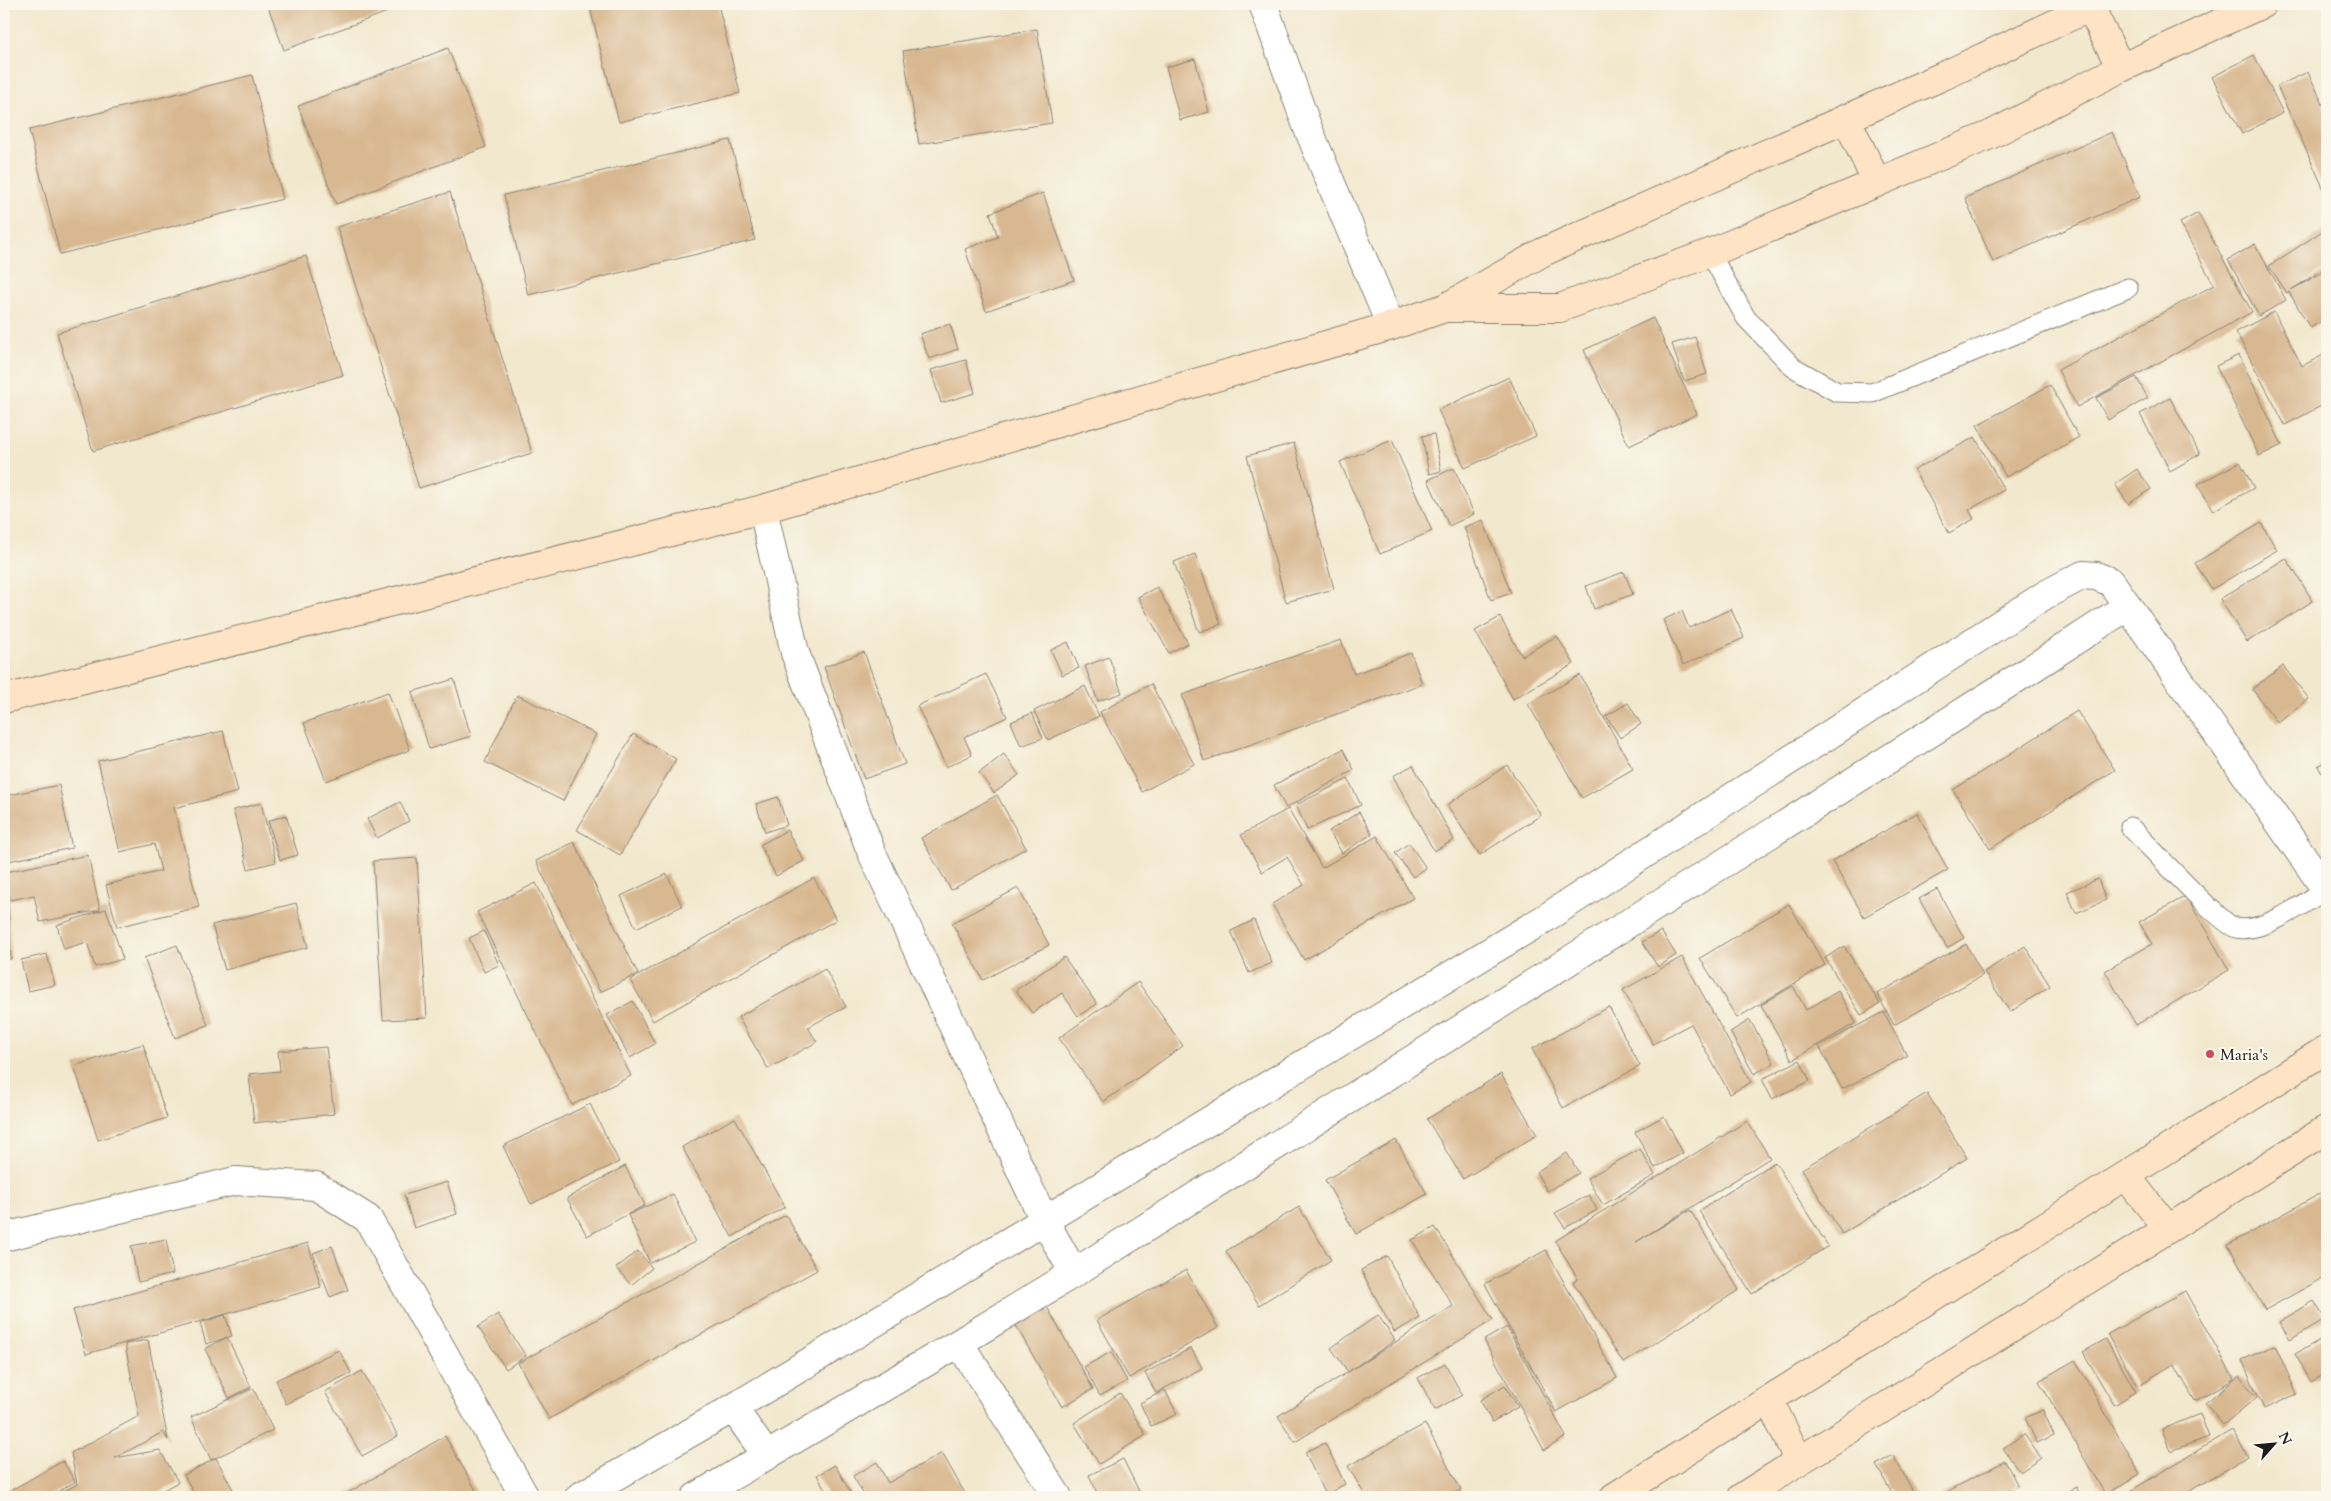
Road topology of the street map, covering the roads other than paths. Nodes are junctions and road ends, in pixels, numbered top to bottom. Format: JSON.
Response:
{"nodes":[{"id":1,"x":1264,"y":4,"type":"edge"},
{"id":2,"x":2262,"y":4,"type":"edge"},
{"id":3,"x":2093,"y":6,"type":"edge"},
{"id":4,"x":2121,"y":68,"type":"junction"},
{"id":5,"x":1846,"y":118,"type":"junction"},
{"id":6,"x":1877,"y":183,"type":"junction"},
{"id":7,"x":1710,"y":253,"type":"junction"},
{"id":8,"x":2128,"y":288,"type":"dead end"},
{"id":9,"x":1445,"y":308,"type":"junction"},
{"id":10,"x":1391,"y":326,"type":"junction"},
{"id":11,"x":763,"y":509,"type":"junction"},
{"id":12,"x":2128,"y":606,"type":"junction"},
{"id":13,"x":4,"y":699,"type":"edge"},
{"id":14,"x":2130,"y":827,"type":"dead end"},
{"id":15,"x":2327,"y":890,"type":"edge"},
{"id":16,"x":2327,"y":1049,"type":"edge"},
{"id":17,"x":2327,"y":1130,"type":"edge"},
{"id":18,"x":2126,"y":1176,"type":"junction"},
{"id":19,"x":1044,"y":1220,"type":"junction"},
{"id":20,"x":2168,"y":1229,"type":"junction"},
{"id":21,"x":4,"y":1237,"type":"edge"},
{"id":22,"x":1074,"y":1273,"type":"junction"},
{"id":23,"x":959,"y":1343,"type":"junction"},
{"id":24,"x":1769,"y":1400,"type":"junction"},
{"id":25,"x":733,"y":1408,"type":"junction"},
{"id":26,"x":767,"y":1456,"type":"junction"},
{"id":27,"x":1799,"y":1461,"type":"junction"},
{"id":28,"x":525,"y":1497,"type":"edge"},
{"id":29,"x":579,"y":1497,"type":"edge"},
{"id":30,"x":696,"y":1497,"type":"edge"},
{"id":31,"x":1058,"y":1497,"type":"edge"},
{"id":32,"x":1614,"y":1497,"type":"edge"},
{"id":33,"x":1742,"y":1497,"type":"edge"}],
"edges":[{"from":1,"to":10,"type":"street"},
{"from":2,"to":4,"type":"main road"},
{"from":3,"to":4,"type":"main road"},
{"from":3,"to":5,"type":"main road"},
{"from":4,"to":6,"type":"main road"},
{"from":5,"to":6,"type":"main road"},
{"from":5,"to":9,"type":"main road"},
{"from":6,"to":7,"type":"main road"},
{"from":7,"to":8,"type":"lane"},
{"from":7,"to":9,"type":"main road"},
{"from":9,"to":10,"type":"main road"},
{"from":10,"to":11,"type":"main road"},
{"from":11,"to":13,"type":"main road"},
{"from":11,"to":19,"type":"street"},
{"from":12,"to":15,"type":"street"},
{"from":12,"to":19,"type":"street"},
{"from":12,"to":22,"type":"street"},
{"from":14,"to":15,"type":"lane"},
{"from":16,"to":18,"type":"main road"},
{"from":17,"to":20,"type":"main road"},
{"from":18,"to":20,"type":"main road"},
{"from":18,"to":24,"type":"main road"},
{"from":19,"to":22,"type":"street"},
{"from":19,"to":25,"type":"street"},
{"from":20,"to":27,"type":"main road"},
{"from":21,"to":28,"type":"street"},
{"from":22,"to":23,"type":"street"},
{"from":23,"to":26,"type":"street"},
{"from":23,"to":31,"type":"street"},
{"from":24,"to":27,"type":"main road"},
{"from":24,"to":32,"type":"main road"},
{"from":25,"to":26,"type":"street"},
{"from":25,"to":29,"type":"street"},
{"from":26,"to":30,"type":"street"},
{"from":27,"to":33,"type":"main road"}]}
